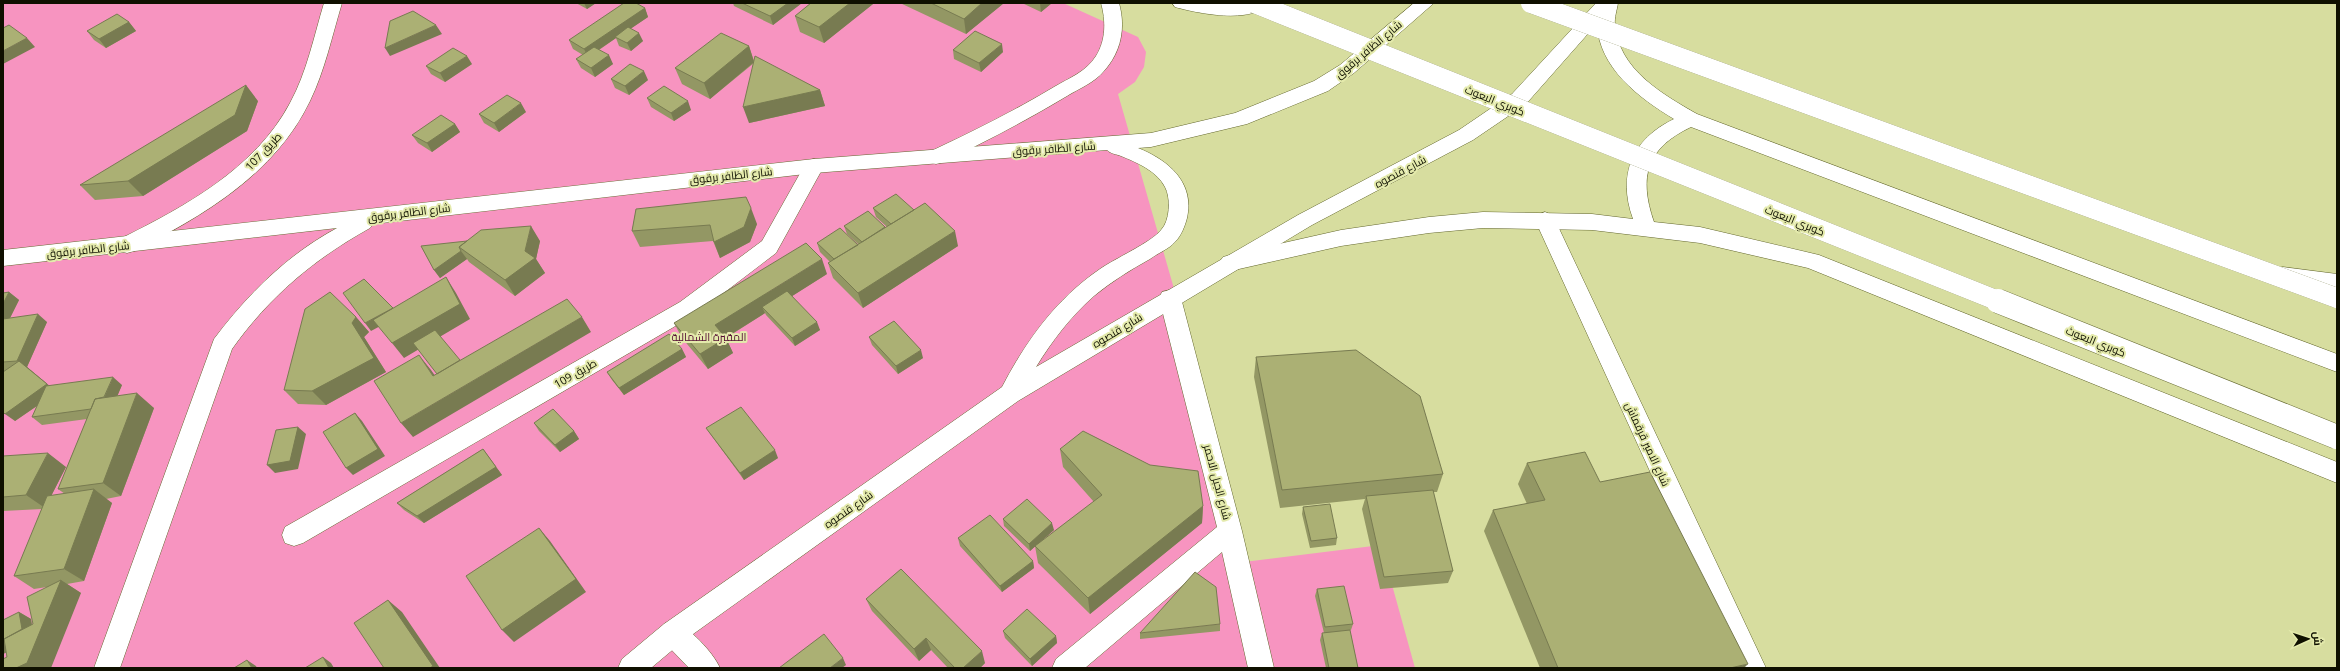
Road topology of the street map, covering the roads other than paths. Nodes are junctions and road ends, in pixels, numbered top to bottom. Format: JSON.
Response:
{"nodes":[{"id":1,"x":333,"y":3,"type":"edge"},
{"id":2,"x":1110,"y":3,"type":"edge"},
{"id":3,"x":1181,"y":3,"type":"edge"},
{"id":4,"x":1254,"y":3,"type":"edge"},
{"id":5,"x":1259,"y":3,"type":"edge"},
{"id":6,"x":1425,"y":3,"type":"edge"},
{"id":7,"x":1531,"y":3,"type":"edge"},
{"id":8,"x":1607,"y":3,"type":"edge"},
{"id":9,"x":1690,"y":119,"type":"junction"},
{"id":10,"x":1104,"y":144,"type":"junction"},
{"id":11,"x":936,"y":157,"type":"junction"},
{"id":12,"x":814,"y":166,"type":"junction"},
{"id":13,"x":376,"y":216,"type":"junction"},
{"id":14,"x":1545,"y":220,"type":"junction"},
{"id":15,"x":1646,"y":227,"type":"junction"},
{"id":16,"x":127,"y":245,"type":"junction"},
{"id":17,"x":3,"y":258,"type":"edge"},
{"id":18,"x":1230,"y":263,"type":"junction"},
{"id":19,"x":2272,"y":274,"type":"junction"},
{"id":20,"x":2337,"y":282,"type":"edge"},
{"id":21,"x":1170,"y":298,"type":"junction"},
{"id":22,"x":2337,"y":298,"type":"edge"},
{"id":23,"x":2337,"y":363,"type":"edge"},
{"id":24,"x":1010,"y":394,"type":"junction"},
{"id":25,"x":2337,"y":437,"type":"edge"},
{"id":26,"x":2337,"y":474,"type":"edge"},
{"id":27,"x":1230,"y":531,"type":"junction"},
{"id":28,"x":294,"y":534,"type":"dead end"},
{"id":29,"x":674,"y":633,"type":"junction"},
{"id":30,"x":107,"y":668,"type":"edge"},
{"id":31,"x":631,"y":668,"type":"edge"},
{"id":32,"x":707,"y":668,"type":"edge"},
{"id":33,"x":1065,"y":668,"type":"edge"},
{"id":34,"x":1261,"y":668,"type":"edge"},
{"id":35,"x":1753,"y":668,"type":"edge"}],
"edges":[{"from":1,"to":16,"type":"main road","name":"طريق 107"},
{"from":2,"to":11,"type":"main road"},
{"from":3,"to":5,"type":"main road"},
{"from":4,"to":25,"type":"main road","name":"كوبري البعوث","bridge":true},
{"from":6,"to":10,"type":"main road","name":"شارع الظافر برقوق"},
{"from":7,"to":19,"type":"main road","bridge":true},
{"from":8,"to":9,"type":"main road"},
{"from":8,"to":18,"type":"main road","name":"شارع قنصوه"},
{"from":9,"to":15,"type":"main road"},
{"from":9,"to":23,"type":"main road"},
{"from":10,"to":11,"type":"main road","name":"شارع الظافر برقوق"},
{"from":10,"to":24,"type":"main road"},
{"from":11,"to":12,"type":"main road","name":"شارع الظافر برقوق"},
{"from":12,"to":13,"type":"main road","name":"شارع الظافر برقوق"},
{"from":12,"to":28,"type":"main road","name":"طريق 109"},
{"from":13,"to":16,"type":"main road","name":"شارع الظافر برقوق"},
{"from":13,"to":30,"type":"main road"},
{"from":14,"to":15,"type":"main road"},
{"from":14,"to":18,"type":"main road"},
{"from":14,"to":35,"type":"main road","name":"شارع الامير قرقماش"},
{"from":15,"to":26,"type":"main road"},
{"from":16,"to":17,"type":"main road","name":"شارع الظافر برقوق"},
{"from":18,"to":21,"type":"main road","name":"شارع قنصوه"},
{"from":19,"to":20,"type":"main road","bridge":true},
{"from":19,"to":22,"type":"main road","bridge":true},
{"from":21,"to":24,"type":"main road","name":"شارع قنصوه"},
{"from":21,"to":27,"type":"main road","name":"شارع الجبل الاحمر"},
{"from":24,"to":29,"type":"main road","name":"شارع قنصوه"},
{"from":27,"to":33,"type":"main road"},
{"from":27,"to":34,"type":"main road","name":"شارع الجبل الاحمر"},
{"from":29,"to":31,"type":"main road","name":"شارع قنصوه"},
{"from":29,"to":32,"type":"main road"}]}
